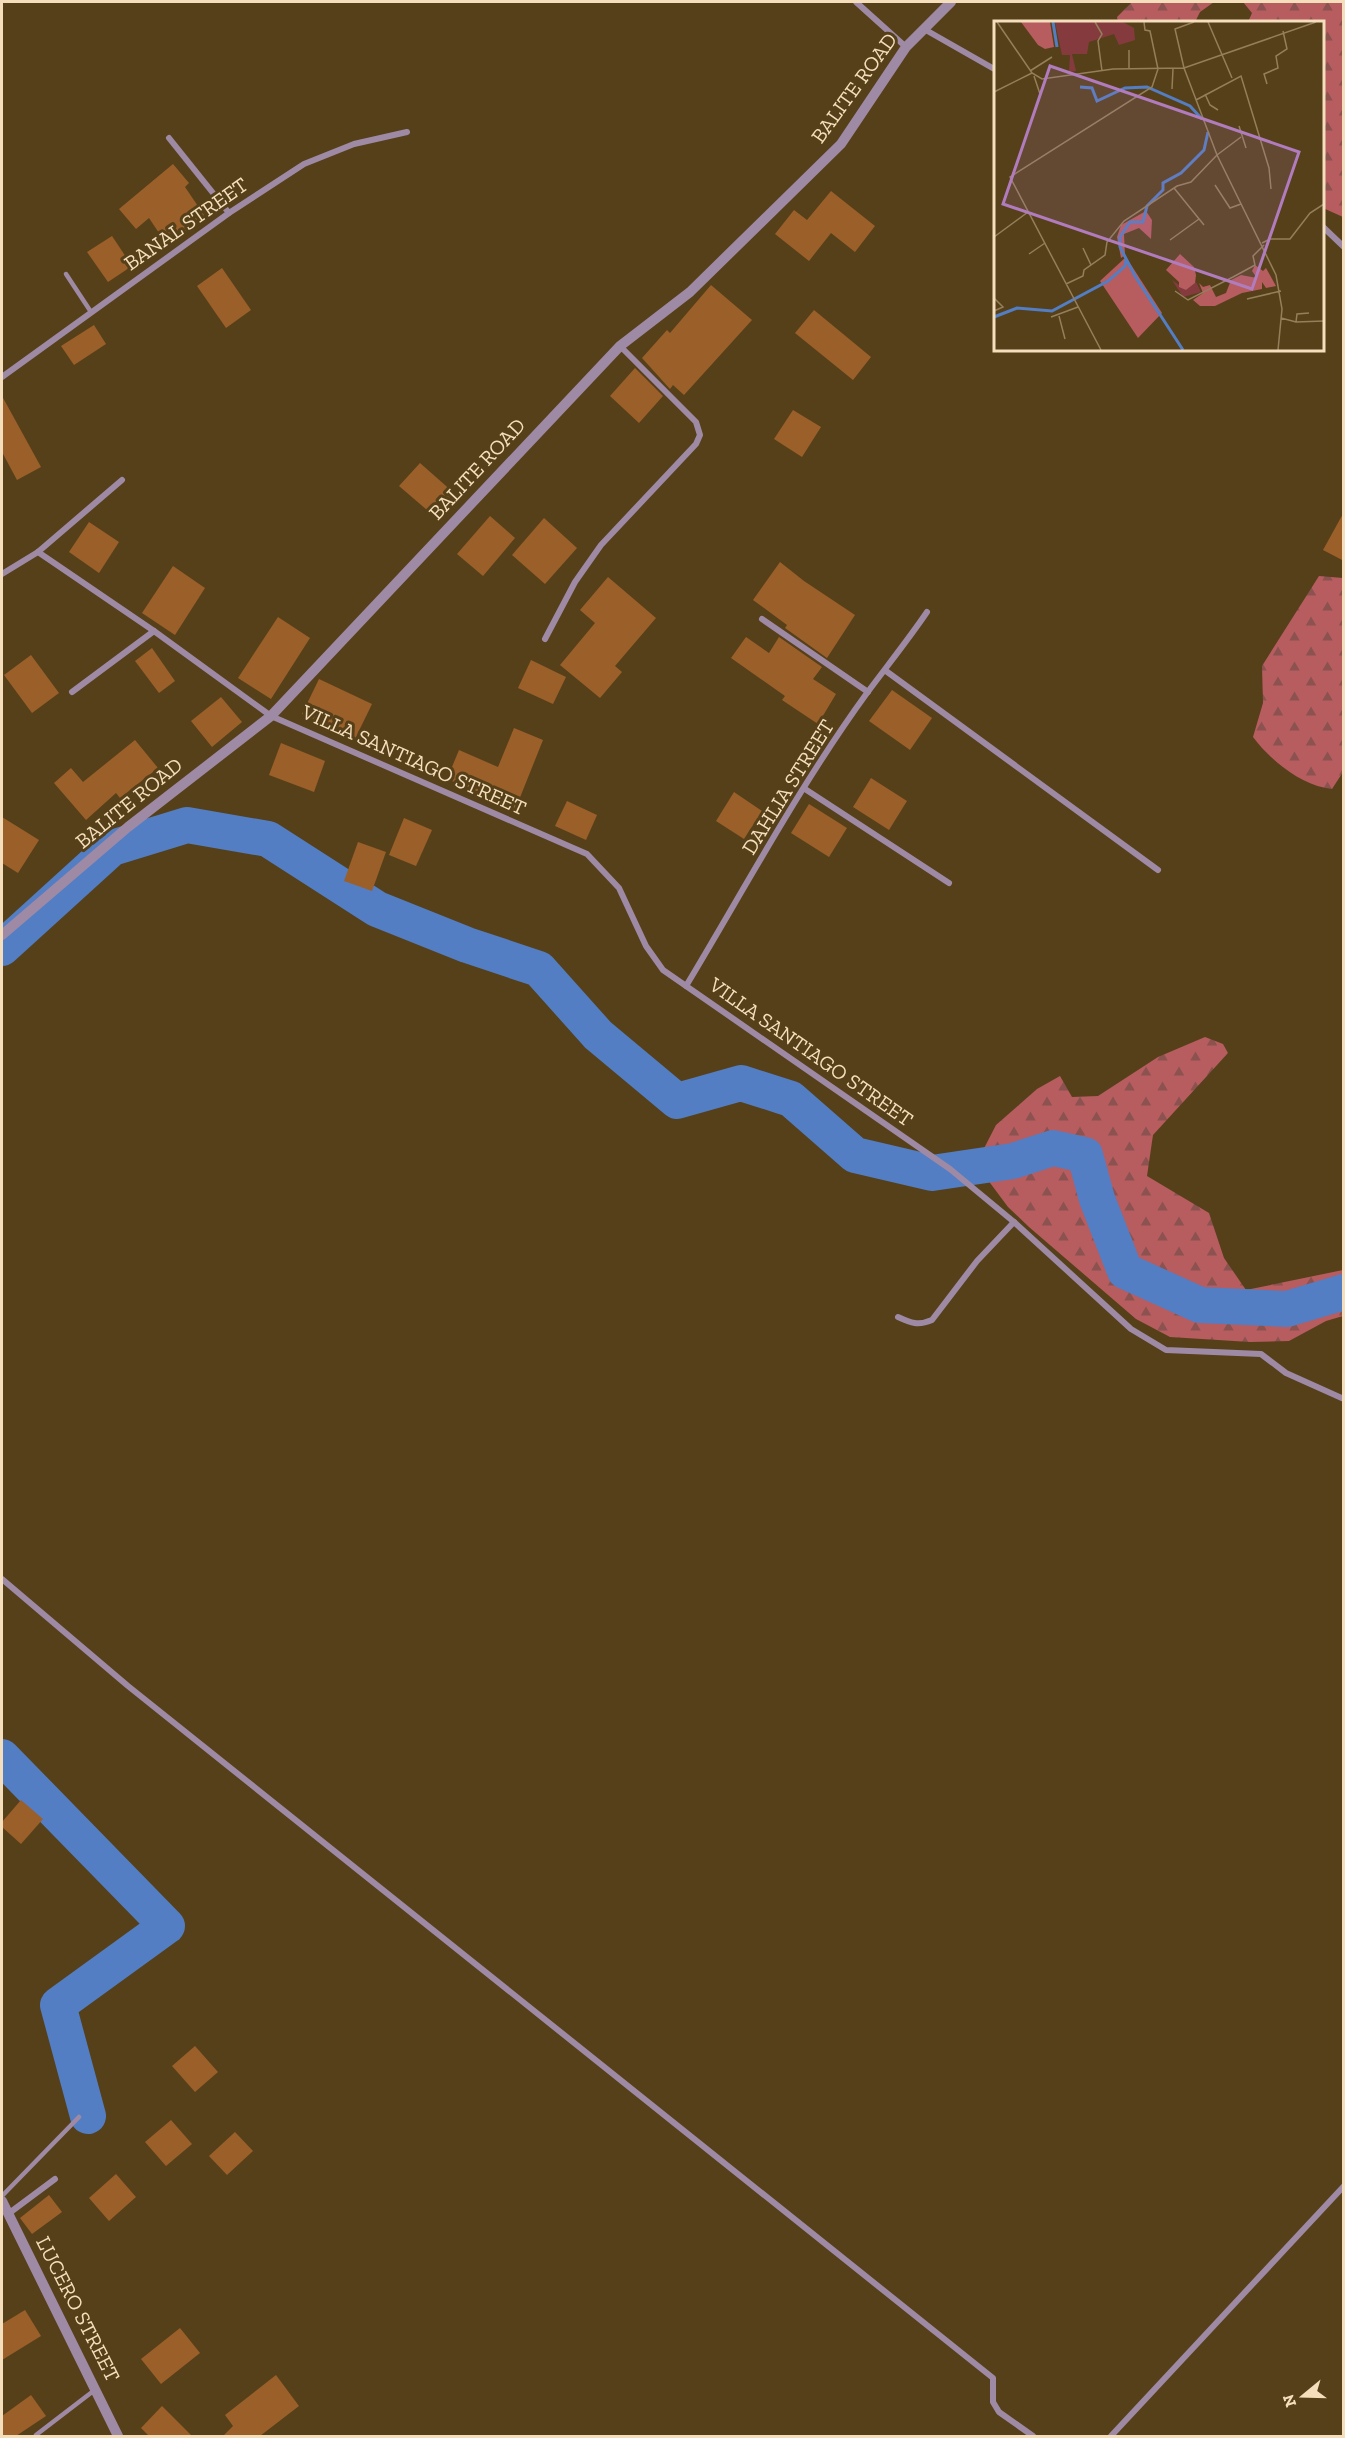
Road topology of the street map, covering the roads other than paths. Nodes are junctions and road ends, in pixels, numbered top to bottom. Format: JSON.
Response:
{"nodes":[{"id":1,"x":856,"y":2,"type":"edge"},
{"id":2,"x":951,"y":2,"type":"edge"},
{"id":3,"x":924,"y":29,"type":"junction"},
{"id":4,"x":906,"y":47,"type":"junction"},
{"id":5,"x":994,"y":69,"type":"edge"},
{"id":6,"x":407,"y":132,"type":"dead end"},
{"id":7,"x":169,"y":138,"type":"dead end"},
{"id":8,"x":228,"y":213,"type":"junction"},
{"id":9,"x":1324,"y":227,"type":"edge"},
{"id":10,"x":1344,"y":247,"type":"edge"},
{"id":11,"x":66,"y":274,"type":"dead end"},
{"id":12,"x":91,"y":312,"type":"junction"},
{"id":13,"x":620,"y":346,"type":"junction"},
{"id":14,"x":2,"y":377,"type":"edge"},
{"id":15,"x":122,"y":480,"type":"dead end"},
{"id":16,"x":38,"y":552,"type":"junction"},
{"id":17,"x":2,"y":574,"type":"edge"},
{"id":18,"x":927,"y":612,"type":"dead end"},
{"id":19,"x":762,"y":619,"type":"dead end"},
{"id":20,"x":154,"y":631,"type":"junction"},
{"id":21,"x":545,"y":639,"type":"dead end"},
{"id":22,"x":886,"y":671,"type":"junction"},
{"id":23,"x":72,"y":692,"type":"dead end"},
{"id":24,"x":868,"y":692,"type":"junction"},
{"id":25,"x":271,"y":716,"type":"junction"},
{"id":26,"x":805,"y":789,"type":"junction"},
{"id":27,"x":1158,"y":870,"type":"dead end"},
{"id":28,"x":949,"y":883,"type":"dead end"},
{"id":29,"x":2,"y":935,"type":"edge"},
{"id":30,"x":686,"y":986,"type":"junction"},
{"id":31,"x":1014,"y":1222,"type":"junction"},
{"id":32,"x":898,"y":1317,"type":"dead end"},
{"id":33,"x":1344,"y":1399,"type":"edge"},
{"id":34,"x":2,"y":1579,"type":"edge"},
{"id":35,"x":79,"y":2117,"type":"dead end"},
{"id":36,"x":55,"y":2179,"type":"dead end"},
{"id":37,"x":1342,"y":2189,"type":"edge"},
{"id":38,"x":2,"y":2196,"type":"edge"},
{"id":39,"x":2,"y":2201,"type":"edge"},
{"id":40,"x":5,"y":2216,"type":"edge"},
{"id":41,"x":97,"y":2389,"type":"junction"},
{"id":42,"x":36,"y":2435,"type":"dead end"},
{"id":43,"x":118,"y":2436,"type":"edge"},
{"id":44,"x":1033,"y":2436,"type":"edge"},
{"id":45,"x":1111,"y":2436,"type":"edge"}],
"edges":[{"from":1,"to":4,"type":"street"},
{"from":2,"to":3,"type":"street","name":"BALITE ROAD"},
{"from":3,"to":4,"type":"street","name":"BALITE ROAD"},
{"from":3,"to":5,"type":"street"},
{"from":4,"to":13,"type":"street","name":"BALITE ROAD"},
{"from":6,"to":8,"type":"street","name":"BANAL STREET"},
{"from":7,"to":8,"type":"street"},
{"from":8,"to":12,"type":"street","name":"BANAL STREET"},
{"from":9,"to":10,"type":"street"},
{"from":11,"to":12,"type":"lane"},
{"from":12,"to":14,"type":"street","name":"BANAL STREET"},
{"from":13,"to":21,"type":"street"},
{"from":13,"to":25,"type":"street","name":"BALITE ROAD"},
{"from":15,"to":16,"type":"street"},
{"from":16,"to":17,"type":"street"},
{"from":16,"to":20,"type":"street","name":"VILLA SANTIAGO STREET"},
{"from":18,"to":22,"type":"street","name":"DAHLIA STREET"},
{"from":19,"to":24,"type":"street"},
{"from":20,"to":23,"type":"street"},
{"from":20,"to":25,"type":"street","name":"VILLA SANTIAGO STREET"},
{"from":22,"to":24,"type":"street","name":"DAHLIA STREET"},
{"from":22,"to":27,"type":"street"},
{"from":24,"to":26,"type":"street","name":"DAHLIA STREET"},
{"from":25,"to":29,"type":"street","name":"BALITE ROAD"},
{"from":25,"to":30,"type":"street","name":"VILLA SANTIAGO STREET"},
{"from":26,"to":28,"type":"street"},
{"from":26,"to":30,"type":"street","name":"DAHLIA STREET"},
{"from":30,"to":31,"type":"street","name":"VILLA SANTIAGO STREET"},
{"from":31,"to":32,"type":"street"},
{"from":31,"to":33,"type":"street","name":"VILLA SANTIAGO STREET"},
{"from":34,"to":44,"type":"street"},
{"from":35,"to":38,"type":"lane"},
{"from":36,"to":40,"type":"street"},
{"from":37,"to":45,"type":"street"},
{"from":39,"to":40,"type":"street","name":"LUCERO STREET"},
{"from":40,"to":41,"type":"street","name":"LUCERO STREET"},
{"from":41,"to":42,"type":"lane"},
{"from":41,"to":43,"type":"street","name":"LUCERO STREET"}]}
